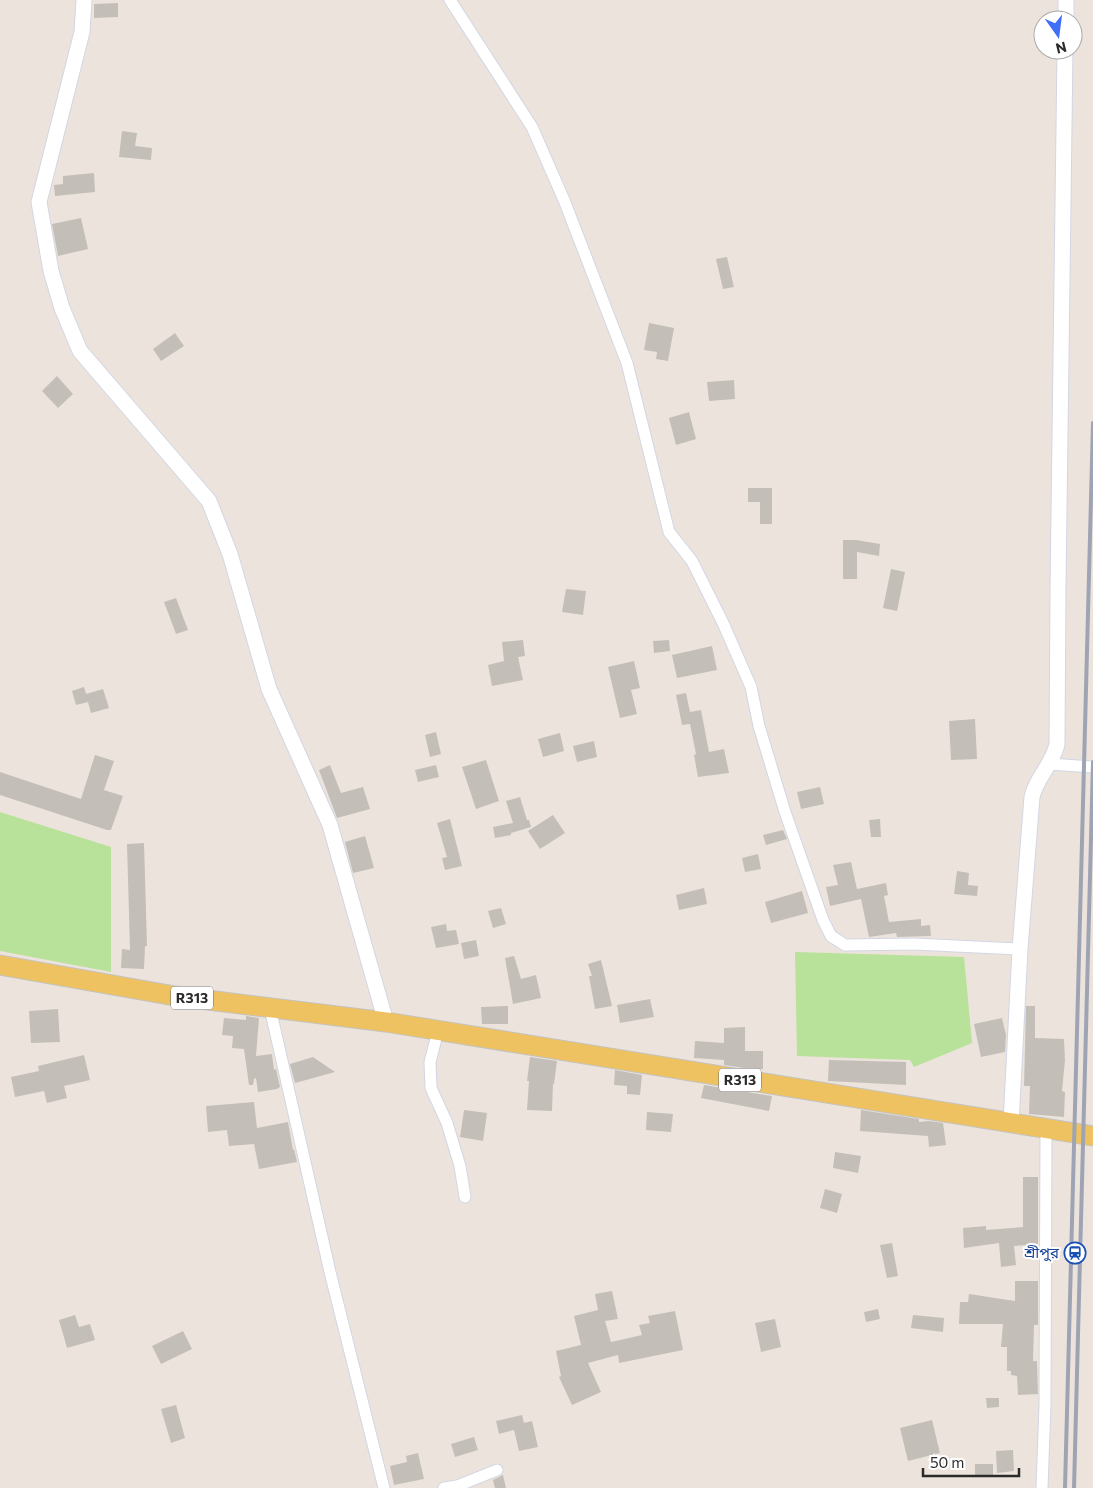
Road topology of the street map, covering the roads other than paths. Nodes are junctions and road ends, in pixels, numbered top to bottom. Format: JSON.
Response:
{"nodes":[{"id":1,"x":84,"y":0,"type":"edge"},
{"id":2,"x":450,"y":0,"type":"edge"},
{"id":3,"x":1066,"y":60,"type":"edge"},
{"id":4,"x":1049,"y":764,"type":"junction"},
{"id":5,"x":1093,"y":767,"type":"edge"},
{"id":6,"x":1020,"y":949,"type":"junction"},
{"id":7,"x":0,"y":965,"type":"edge"},
{"id":8,"x":270,"y":1008,"type":"junction"},
{"id":9,"x":386,"y":1022,"type":"junction"},
{"id":10,"x":438,"y":1031,"type":"junction"},
{"id":11,"x":1011,"y":1124,"type":"junction"},
{"id":12,"x":1046,"y":1129,"type":"junction"},
{"id":13,"x":1093,"y":1136,"type":"edge"},
{"id":14,"x":465,"y":1197,"type":"dead end"},
{"id":15,"x":497,"y":1470,"type":"dead end"},
{"id":16,"x":383,"y":1488,"type":"edge"},
{"id":17,"x":444,"y":1488,"type":"edge"},
{"id":18,"x":1042,"y":1488,"type":"edge"}],
"edges":[{"from":1,"to":9,"type":"street"},
{"from":2,"to":6,"type":"street"},
{"from":3,"to":4,"type":"street"},
{"from":4,"to":5,"type":"street"},
{"from":4,"to":6,"type":"street"},
{"from":6,"to":11,"type":"street"},
{"from":7,"to":8,"type":"main road","number":"R313"},
{"from":8,"to":9,"type":"main road","number":"R313"},
{"from":8,"to":16,"type":"street"},
{"from":9,"to":10,"type":"main road","number":"R313"},
{"from":10,"to":11,"type":"main road","number":"R313"},
{"from":10,"to":14,"type":"street"},
{"from":11,"to":12,"type":"main road","number":"R313"},
{"from":12,"to":13,"type":"main road","number":"R313"},
{"from":12,"to":18,"type":"street"},
{"from":15,"to":17,"type":"street"}]}
